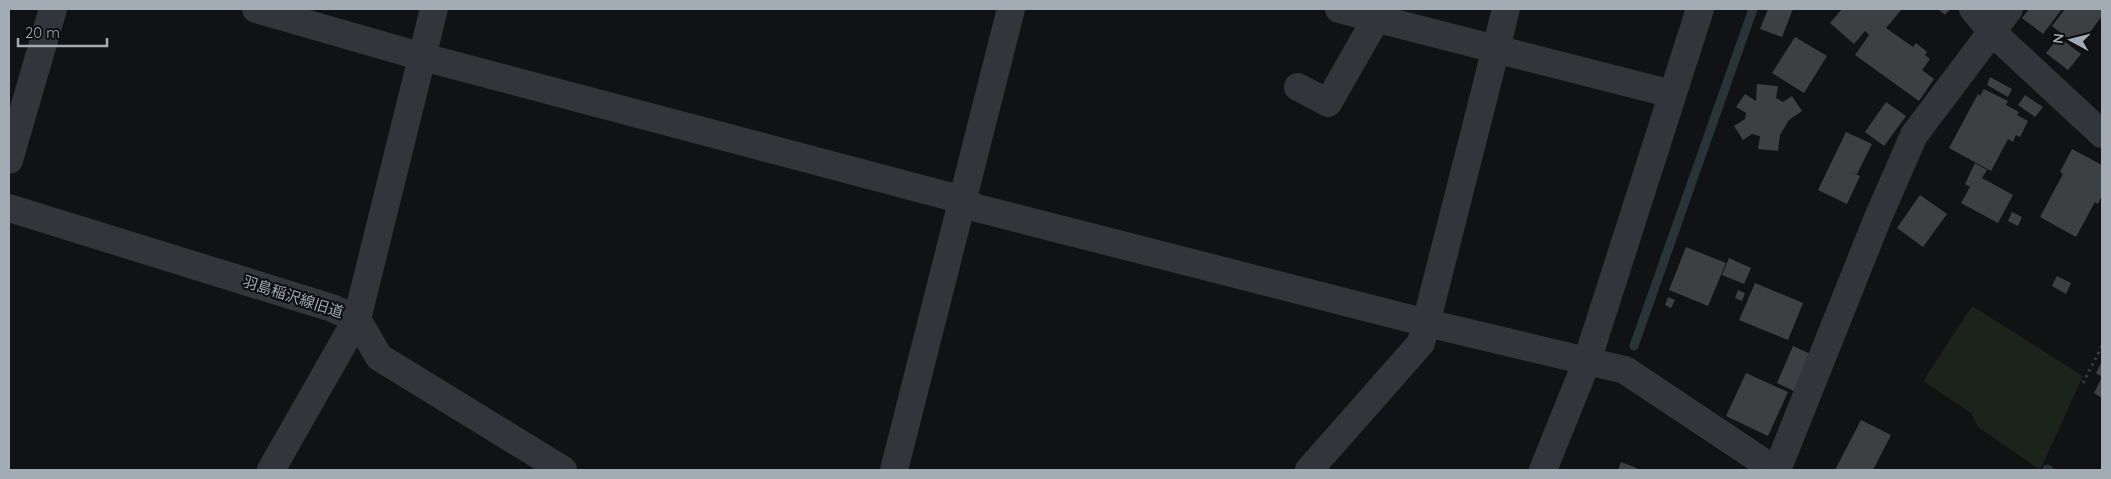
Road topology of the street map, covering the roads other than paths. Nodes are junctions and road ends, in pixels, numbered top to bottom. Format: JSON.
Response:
{"nodes":[{"id":1,"x":53,"y":9,"type":"edge"},
{"id":2,"x":256,"y":9,"type":"edge"},
{"id":3,"x":434,"y":9,"type":"edge"},
{"id":4,"x":1010,"y":9,"type":"edge"},
{"id":5,"x":1338,"y":9,"type":"edge"},
{"id":6,"x":1506,"y":9,"type":"edge"},
{"id":7,"x":1700,"y":9,"type":"edge"},
{"id":8,"x":1973,"y":9,"type":"edge"},
{"id":9,"x":2009,"y":9,"type":"edge"},
{"id":10,"x":1376,"y":18,"type":"junction"},
{"id":11,"x":1991,"y":31,"type":"junction"},
{"id":12,"x":1495,"y":49,"type":"junction"},
{"id":13,"x":423,"y":57,"type":"junction"},
{"id":14,"x":1298,"y":87,"type":"dead end"},
{"id":15,"x":1672,"y":94,"type":"junction"},
{"id":16,"x":2102,"y":134,"type":"edge"},
{"id":17,"x":9,"y":160,"type":"edge"},
{"id":18,"x":962,"y":201,"type":"junction"},
{"id":19,"x":9,"y":208,"type":"edge"},
{"id":20,"x":357,"y":319,"type":"junction"},
{"id":21,"x":1427,"y":323,"type":"junction"},
{"id":22,"x":1587,"y":361,"type":"junction"},
{"id":23,"x":271,"y":470,"type":"edge"},
{"id":24,"x":563,"y":470,"type":"edge"},
{"id":25,"x":894,"y":470,"type":"edge"},
{"id":26,"x":1309,"y":470,"type":"edge"},
{"id":27,"x":1543,"y":470,"type":"edge"},
{"id":28,"x":1776,"y":470,"type":"edge"}],
"edges":[{"from":1,"to":17,"type":"street"},
{"from":2,"to":13,"type":"street"},
{"from":3,"to":13,"type":"street","name":"羽島稲沢線旧道"},
{"from":4,"to":18,"type":"street"},
{"from":5,"to":10,"type":"street"},
{"from":6,"to":12,"type":"street"},
{"from":7,"to":15,"type":"street"},
{"from":8,"to":11,"type":"street"},
{"from":9,"to":11,"type":"street"},
{"from":10,"to":12,"type":"street"},
{"from":10,"to":14,"type":"street"},
{"from":11,"to":16,"type":"street"},
{"from":11,"to":28,"type":"street"},
{"from":12,"to":15,"type":"street"},
{"from":12,"to":21,"type":"street"},
{"from":13,"to":18,"type":"street"},
{"from":13,"to":20,"type":"street","name":"羽島稲沢線旧道"},
{"from":15,"to":22,"type":"street"},
{"from":18,"to":21,"type":"street"},
{"from":18,"to":25,"type":"street"},
{"from":19,"to":20,"type":"street","name":"羽島稲沢線旧道"},
{"from":20,"to":23,"type":"street"},
{"from":20,"to":24,"type":"street"},
{"from":21,"to":22,"type":"street"},
{"from":21,"to":26,"type":"street"},
{"from":22,"to":27,"type":"street"},
{"from":22,"to":28,"type":"street"}]}
